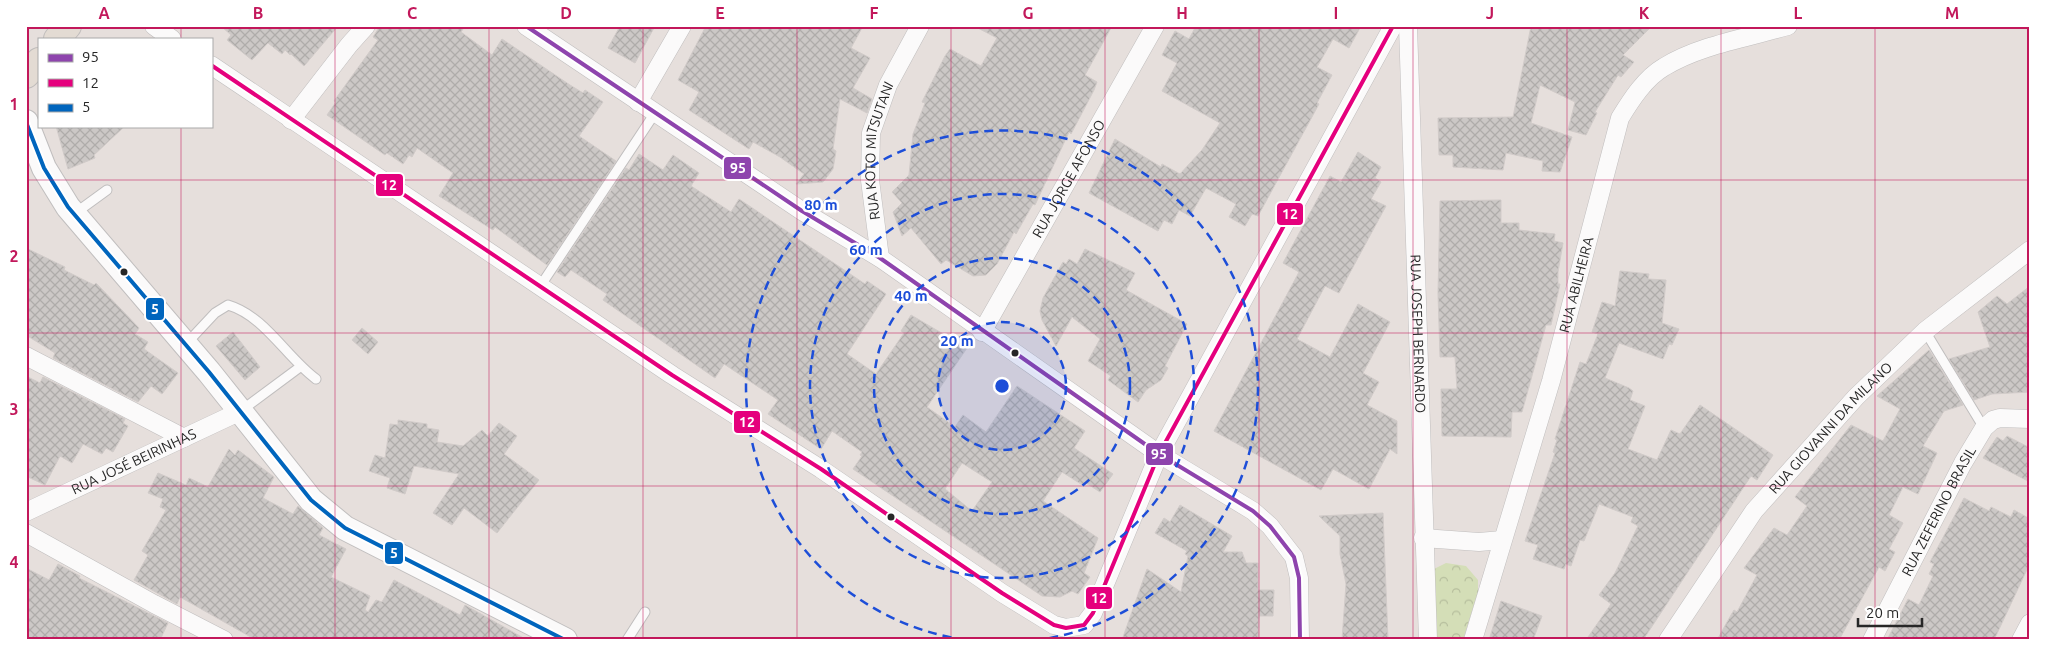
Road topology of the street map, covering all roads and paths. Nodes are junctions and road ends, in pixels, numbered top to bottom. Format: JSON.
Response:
{"nodes":[{"id":1,"x":154,"y":26,"type":"edge"},
{"id":2,"x":366,"y":26,"type":"edge"},
{"id":3,"x":526,"y":26,"type":"edge"},
{"id":4,"x":682,"y":26,"type":"edge"},
{"id":5,"x":920,"y":26,"type":"edge"},
{"id":6,"x":1155,"y":26,"type":"edge"},
{"id":7,"x":1393,"y":26,"type":"edge"},
{"id":8,"x":1408,"y":26,"type":"edge"},
{"id":9,"x":1788,"y":26,"type":"edge"},
{"id":10,"x":171,"y":38,"type":"edge"},
{"id":11,"x":38,"y":62,"type":"edge"},
{"id":12,"x":212,"y":66,"type":"edge"},
{"id":13,"x":26,"y":75,"type":"edge"},
{"id":14,"x":638,"y":102,"type":"junction"},
{"id":15,"x":655,"y":113,"type":"junction"},
{"id":16,"x":291,"y":120,"type":"junction"},
{"id":17,"x":26,"y":122,"type":"edge"},
{"id":18,"x":107,"y":190,"type":"dead end"},
{"id":19,"x":74,"y":214,"type":"junction"},
{"id":20,"x":2030,"y":250,"type":"edge"},
{"id":21,"x":880,"y":258,"type":"junction"},
{"id":22,"x":541,"y":285,"type":"junction"},
{"id":23,"x":1925,"y":331,"type":"junction"},
{"id":24,"x":982,"y":332,"type":"junction"},
{"id":25,"x":186,"y":344,"type":"junction"},
{"id":26,"x":26,"y":356,"type":"edge"},
{"id":27,"x":300,"y":367,"type":"junction"},
{"id":28,"x":316,"y":379,"type":"dead end"},
{"id":29,"x":241,"y":410,"type":"junction"},
{"id":30,"x":2030,"y":419,"type":"edge"},
{"id":31,"x":1984,"y":428,"type":"junction"},
{"id":32,"x":184,"y":438,"type":"junction"},
{"id":33,"x":1160,"y":454,"type":"junction"},
{"id":34,"x":26,"y":512,"type":"edge"},
{"id":35,"x":26,"y":533,"type":"edge"},
{"id":36,"x":1424,"y":538,"type":"junction"},
{"id":37,"x":1502,"y":540,"type":"junction"},
{"id":38,"x":645,"y":612,"type":"dead end"},
{"id":39,"x":2030,"y":623,"type":"edge"},
{"id":40,"x":1080,"y":634,"type":"edge"},
{"id":41,"x":224,"y":640,"type":"edge"},
{"id":42,"x":565,"y":640,"type":"edge"},
{"id":43,"x":627,"y":640,"type":"edge"},
{"id":44,"x":1300,"y":640,"type":"edge"},
{"id":45,"x":1428,"y":640,"type":"edge"},
{"id":46,"x":1473,"y":640,"type":"edge"},
{"id":47,"x":1668,"y":640,"type":"edge"},
{"id":48,"x":1872,"y":640,"type":"edge"},
{"id":49,"x":2021,"y":640,"type":"edge"}],
"edges":[{"from":1,"to":10,"type":"street"},
{"from":2,"to":16,"type":"street"},
{"from":3,"to":14,"type":"street"},
{"from":4,"to":14,"type":"street"},
{"from":5,"to":21,"type":"street","name":"RUA KOTO MITSUTANI"},
{"from":6,"to":24,"type":"street","name":"RUA JORGE AFONSO"},
{"from":7,"to":33,"type":"street"},
{"from":8,"to":36,"type":"street","name":"RUA JOSEPH BERNARDO"},
{"from":9,"to":37,"type":"street","name":"RUA ABILHEIRA"},
{"from":11,"to":13,"type":"main road"},
{"from":12,"to":16,"type":"street"},
{"from":14,"to":15,"type":"street"},
{"from":15,"to":21,"type":"street"},
{"from":15,"to":22,"type":"lane"},
{"from":16,"to":22,"type":"street"},
{"from":17,"to":19,"type":"main road"},
{"from":18,"to":19,"type":"lane"},
{"from":19,"to":25,"type":"main road"},
{"from":20,"to":23,"type":"street","name":"RUA GIOVANNI DA MILANO"},
{"from":21,"to":24,"type":"street"},
{"from":22,"to":40,"type":"street"},
{"from":23,"to":31,"type":"lane"},
{"from":23,"to":47,"type":"street","name":"RUA GIOVANNI DA MILANO"},
{"from":24,"to":33,"type":"street"},
{"from":25,"to":27,"type":"lane"},
{"from":25,"to":29,"type":"main road"},
{"from":26,"to":32,"type":"street"},
{"from":27,"to":28,"type":"lane"},
{"from":27,"to":29,"type":"lane"},
{"from":29,"to":32,"type":"street","name":"RUA JOSÉ BEIRINHAS"},
{"from":29,"to":42,"type":"main road"},
{"from":30,"to":31,"type":"street"},
{"from":31,"to":48,"type":"street","name":"RUA ZEFERINO BRASIL"},
{"from":32,"to":34,"type":"street","name":"RUA JOSÉ BEIRINHAS"},
{"from":33,"to":40,"type":"street"},
{"from":33,"to":44,"type":"street"},
{"from":35,"to":41,"type":"street"},
{"from":36,"to":37,"type":"street"},
{"from":36,"to":45,"type":"street","name":"RUA JOSEPH BERNARDO"},
{"from":37,"to":46,"type":"street","name":"RUA ABILHEIRA"},
{"from":38,"to":43,"type":"lane"},
{"from":39,"to":49,"type":"street"}]}
